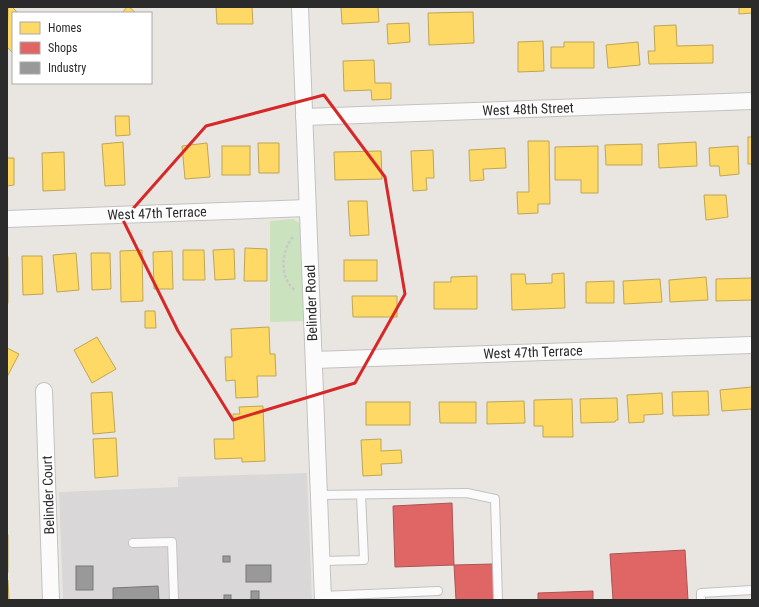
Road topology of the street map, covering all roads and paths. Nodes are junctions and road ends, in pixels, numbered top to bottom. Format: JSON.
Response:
{"nodes":[{"id":1,"x":300,"y":7,"type":"edge"},
{"id":2,"x":752,"y":101,"type":"edge"},
{"id":3,"x":304,"y":117,"type":"junction"},
{"id":4,"x":307,"y":208,"type":"junction"},
{"id":5,"x":7,"y":219,"type":"edge"},
{"id":6,"x":752,"y":345,"type":"edge"},
{"id":7,"x":314,"y":360,"type":"junction"},
{"id":8,"x":44,"y":391,"type":"dead end"},
{"id":9,"x":319,"y":495,"type":"junction"},
{"id":10,"x":361,"y":495,"type":"junction"},
{"id":11,"x":133,"y":543,"type":"dead end"},
{"id":12,"x":321,"y":561,"type":"junction"},
{"id":13,"x":752,"y":590,"type":"edge"},
{"id":14,"x":438,"y":592,"type":"dead end"},
{"id":15,"x":322,"y":598,"type":"edge"},
{"id":16,"x":51,"y":600,"type":"edge"},
{"id":17,"x":174,"y":600,"type":"edge"},
{"id":18,"x":498,"y":600,"type":"edge"},
{"id":19,"x":701,"y":600,"type":"edge"}],
"edges":[{"from":1,"to":3,"type":"street","name":"Belinder Road"},
{"from":2,"to":3,"type":"street","name":"West 48th Street"},
{"from":3,"to":4,"type":"street","name":"Belinder Road"},
{"from":4,"to":5,"type":"street","name":"West 47th Terrace"},
{"from":4,"to":7,"type":"street","name":"Belinder Road"},
{"from":6,"to":7,"type":"street","name":"West 47th Terrace"},
{"from":7,"to":9,"type":"street","name":"Belinder Road"},
{"from":8,"to":16,"type":"street","name":"Belinder Court"},
{"from":9,"to":10,"type":"lane"},
{"from":9,"to":12,"type":"street","name":"Belinder Road"},
{"from":10,"to":12,"type":"lane"},
{"from":10,"to":18,"type":"lane"},
{"from":11,"to":17,"type":"lane"},
{"from":12,"to":15,"type":"street","name":"Belinder Road"},
{"from":13,"to":19,"type":"lane"},
{"from":14,"to":15,"type":"lane"}]}
